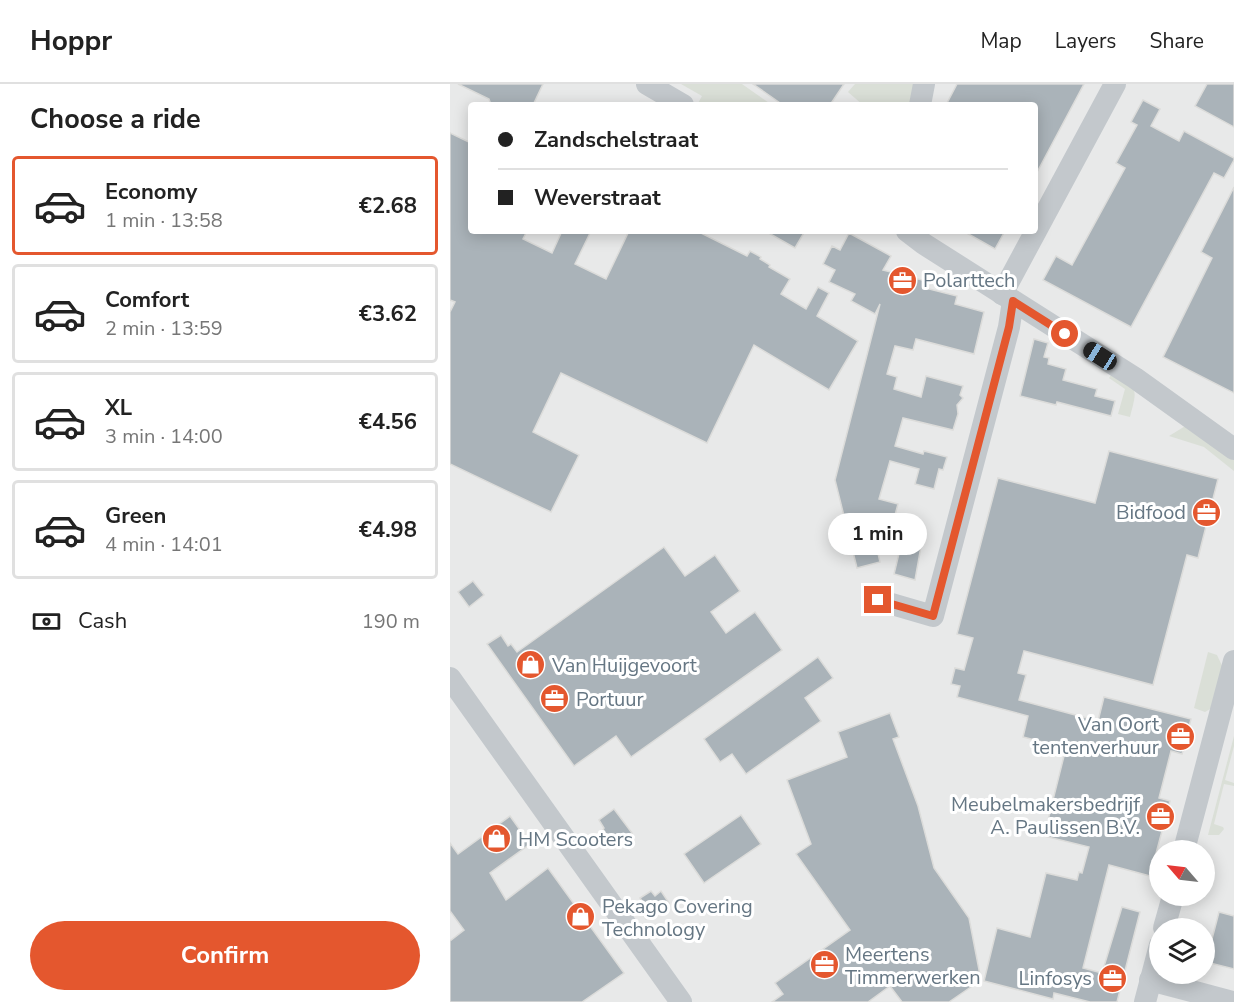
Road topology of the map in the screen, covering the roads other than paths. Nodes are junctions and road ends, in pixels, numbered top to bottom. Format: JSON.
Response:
{"nodes":[{"id":1,"x":647,"y":84,"type":"edge"},
{"id":2,"x":924,"y":84,"type":"edge"},
{"id":3,"x":1115,"y":84,"type":"edge"},
{"id":4,"x":678,"y":102,"type":"edge"},
{"id":5,"x":921,"y":102,"type":"edge"},
{"id":6,"x":912,"y":234,"type":"edge"},
{"id":7,"x":1008,"y":297,"type":"junction"},
{"id":8,"x":1234,"y":449,"type":"edge"},
{"id":9,"x":878,"y":600,"type":"dead end"},
{"id":10,"x":1234,"y":661,"type":"edge"},
{"id":11,"x":450,"y":678,"type":"edge"},
{"id":12,"x":1187,"y":840,"type":"edge"},
{"id":13,"x":1149,"y":984,"type":"edge"},
{"id":14,"x":1165,"y":984,"type":"edge"},
{"id":15,"x":681,"y":1002,"type":"edge"},
{"id":16,"x":1145,"y":1002,"type":"edge"},
{"id":17,"x":1233,"y":1002,"type":"edge"}],
"edges":[{"from":1,"to":4,"type":"street"},
{"from":2,"to":5,"type":"street"},
{"from":3,"to":7,"type":"street"},
{"from":6,"to":7,"type":"street"},
{"from":7,"to":8,"type":"street"},
{"from":7,"to":9,"type":"street"},
{"from":10,"to":12,"type":"street"},
{"from":11,"to":15,"type":"street"},
{"from":13,"to":16,"type":"street"},
{"from":14,"to":17,"type":"street"}]}
